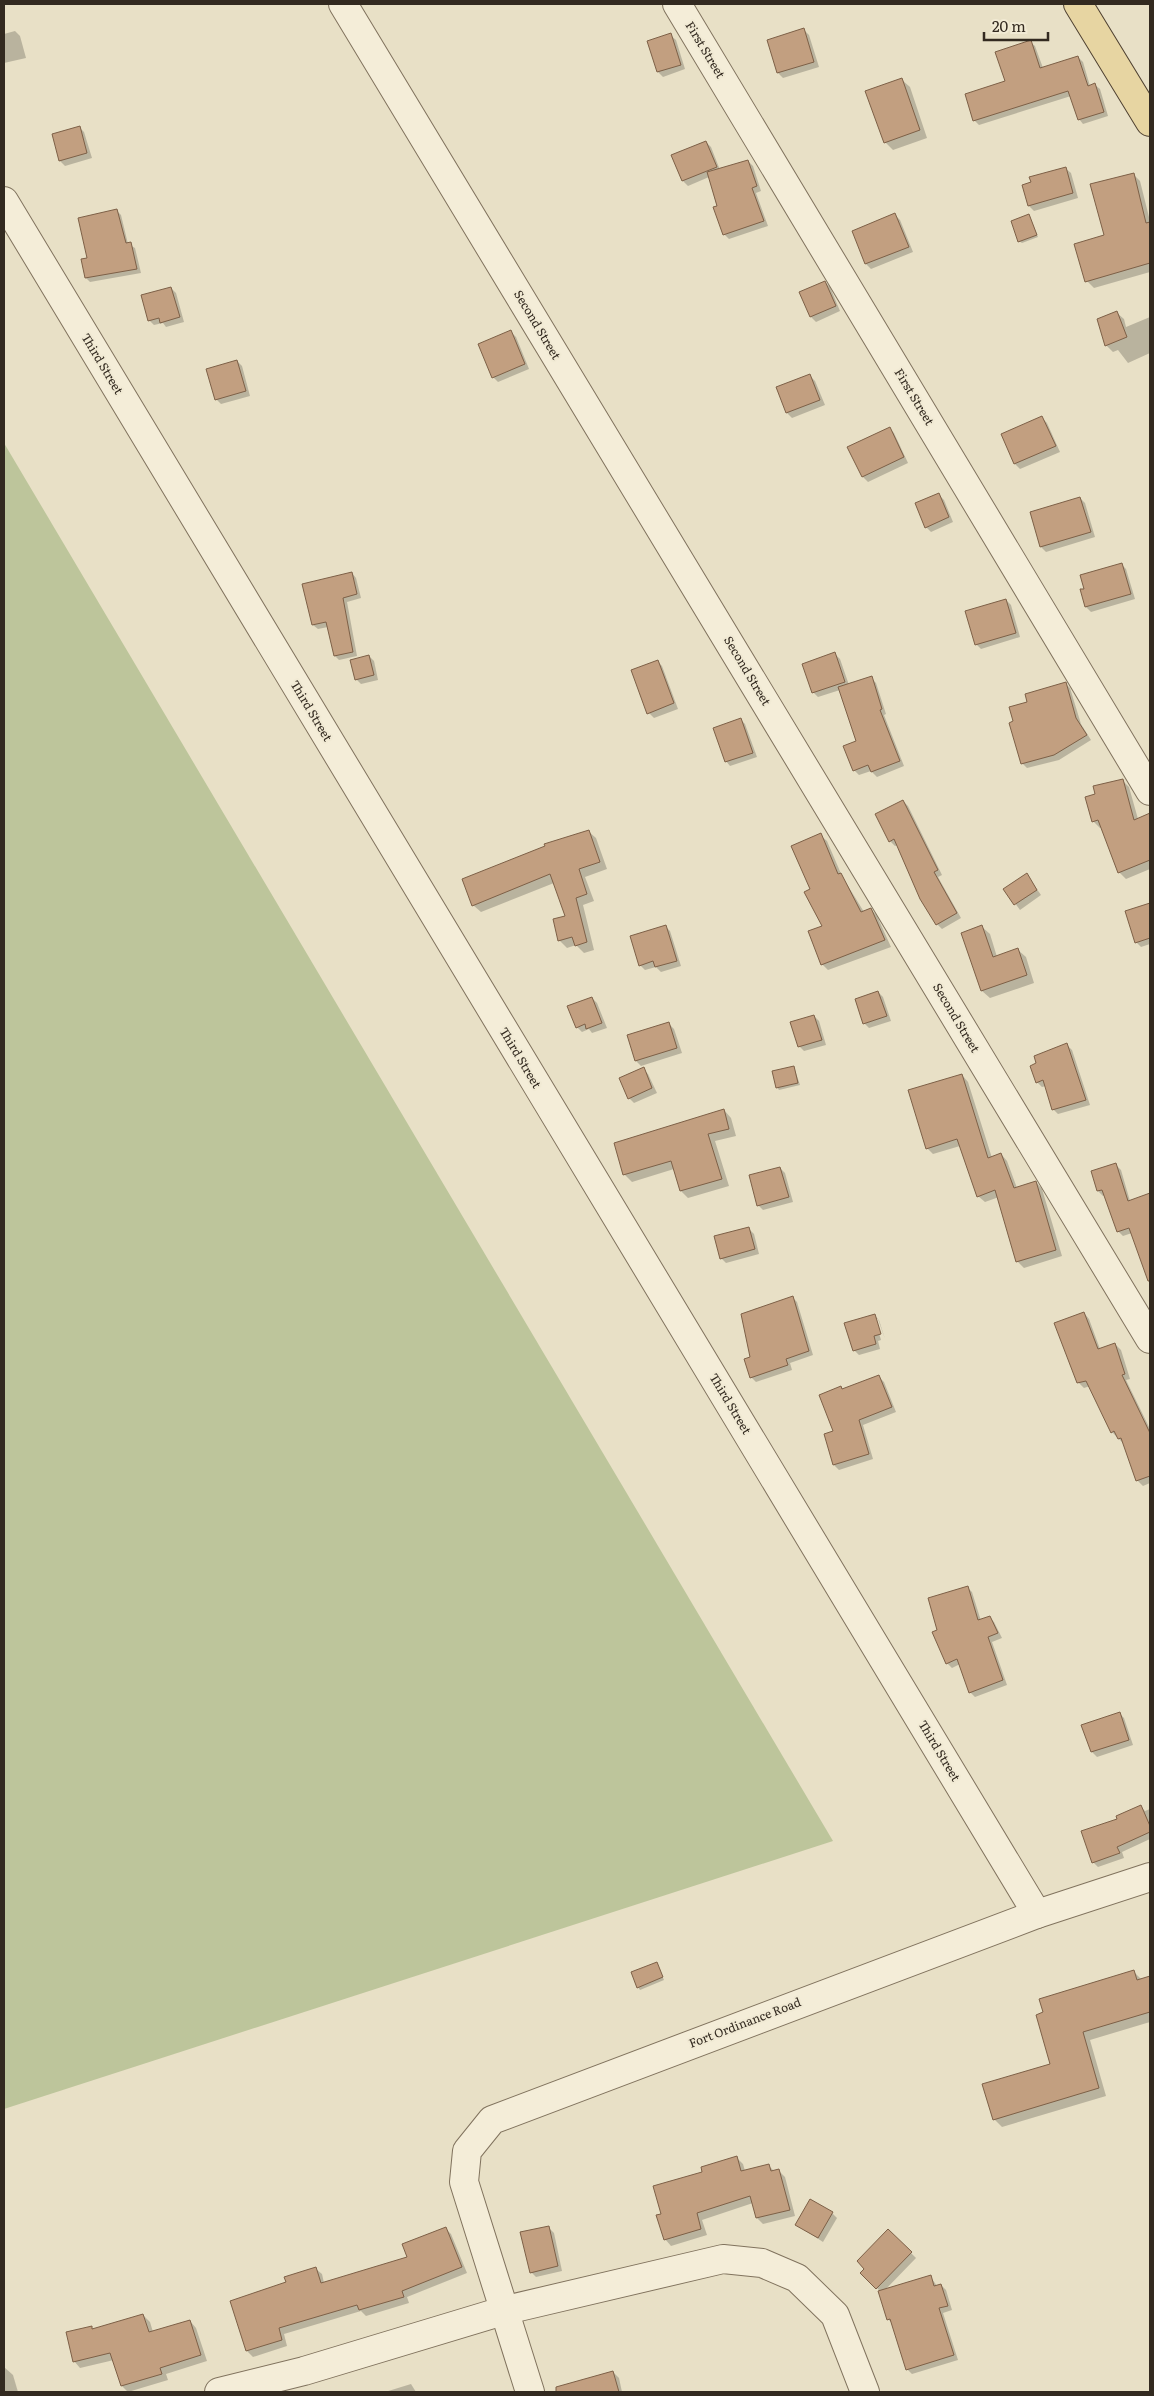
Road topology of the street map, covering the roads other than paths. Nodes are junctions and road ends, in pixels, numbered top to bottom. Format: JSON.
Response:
{"nodes":[{"id":1,"x":343,"y":4,"type":"edge"},
{"id":2,"x":677,"y":4,"type":"edge"},
{"id":3,"x":1078,"y":4,"type":"edge"},
{"id":4,"x":1150,"y":122,"type":"edge"},
{"id":5,"x":4,"y":201,"type":"edge"},
{"id":6,"x":1150,"y":791,"type":"edge"},
{"id":7,"x":1150,"y":1339,"type":"edge"},
{"id":8,"x":1150,"y":1877,"type":"edge"},
{"id":9,"x":1037,"y":1914,"type":"junction"},
{"id":10,"x":506,"y":2310,"type":"junction"},
{"id":11,"x":307,"y":2382,"type":"edge"},
{"id":12,"x":219,"y":2392,"type":"edge"},
{"id":13,"x":530,"y":2392,"type":"edge"},
{"id":14,"x":865,"y":2392,"type":"edge"}],
"edges":[{"from":1,"to":7,"type":"street","name":"Second Street"},
{"from":2,"to":6,"type":"street","name":"First Street"},
{"from":3,"to":4,"type":"main road"},
{"from":5,"to":9,"type":"street","name":"Third Street"},
{"from":8,"to":9,"type":"street","name":"Fort Ordinance Road"},
{"from":9,"to":10,"type":"street","name":"Fort Ordinance Road"},
{"from":10,"to":11,"type":"street"},
{"from":10,"to":13,"type":"street"},
{"from":10,"to":14,"type":"street"},
{"from":11,"to":12,"type":"street"}]}
